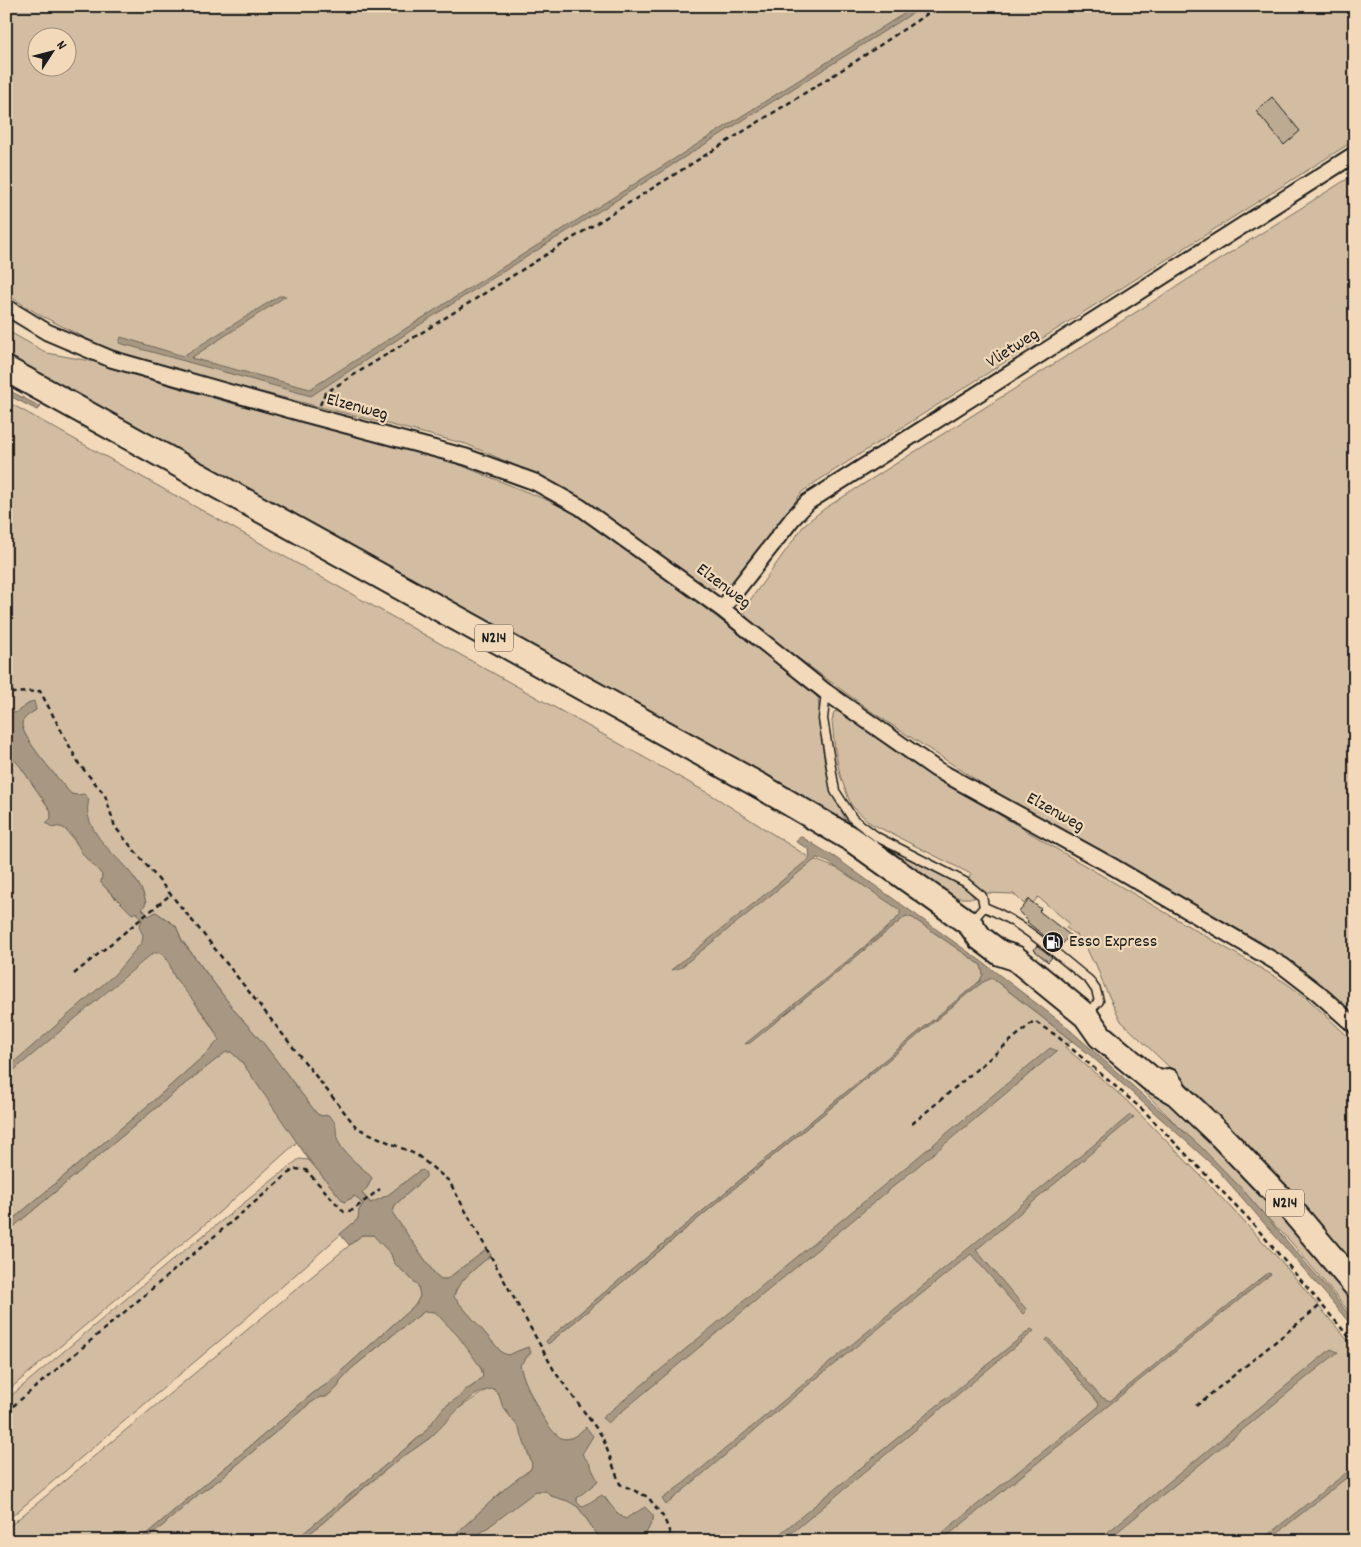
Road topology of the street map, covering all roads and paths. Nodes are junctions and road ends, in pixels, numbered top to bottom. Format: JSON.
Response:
{"nodes":[{"id":1,"x":939,"y":6,"type":"edge"},
{"id":2,"x":1355,"y":154,"type":"edge"},
{"id":3,"x":6,"y":307,"type":"edge"},
{"id":4,"x":6,"y":369,"type":"edge"},
{"id":5,"x":316,"y":416,"type":"junction"},
{"id":6,"x":722,"y":609,"type":"junction"},
{"id":7,"x":6,"y":684,"type":"edge"},
{"id":8,"x":826,"y":692,"type":"junction"},
{"id":9,"x":170,"y":895,"type":"junction"},
{"id":10,"x":977,"y":915,"type":"junction"},
{"id":11,"x":74,"y":974,"type":"dead end"},
{"id":12,"x":1086,"y":1016,"type":"junction"},
{"id":13,"x":1355,"y":1026,"type":"edge"},
{"id":14,"x":912,"y":1124,"type":"dead end"},
{"id":15,"x":380,"y":1188,"type":"dead end"},
{"id":16,"x":1355,"y":1285,"type":"edge"},
{"id":17,"x":1322,"y":1304,"type":"junction"},
{"id":18,"x":1355,"y":1344,"type":"edge"},
{"id":19,"x":1196,"y":1406,"type":"dead end"},
{"id":20,"x":6,"y":1412,"type":"edge"},
{"id":21,"x":673,"y":1541,"type":"edge"}],
"edges":[{"from":1,"to":5,"type":"path"},
{"from":2,"to":6,"type":"street","name":"Vlietweg"},
{"from":3,"to":5,"type":"street","name":"Elzenweg"},
{"from":4,"to":10,"type":"main road","number":"N214"},
{"from":5,"to":6,"type":"street","name":"Elzenweg"},
{"from":6,"to":8,"type":"street","name":"Elzenweg"},
{"from":7,"to":9,"type":"path"},
{"from":8,"to":10,"type":"lane"},
{"from":8,"to":13,"type":"street","name":"Elzenweg"},
{"from":9,"to":11,"type":"path"},
{"from":9,"to":21,"type":"path"},
{"from":10,"to":12,"type":"main road","number":"N214"},
{"from":10,"to":12,"type":"lane"},
{"from":12,"to":16,"type":"main road","number":"N214"},
{"from":14,"to":17,"type":"path"},
{"from":15,"to":20,"type":"path"},
{"from":17,"to":18,"type":"path"},
{"from":17,"to":19,"type":"path"}]}
